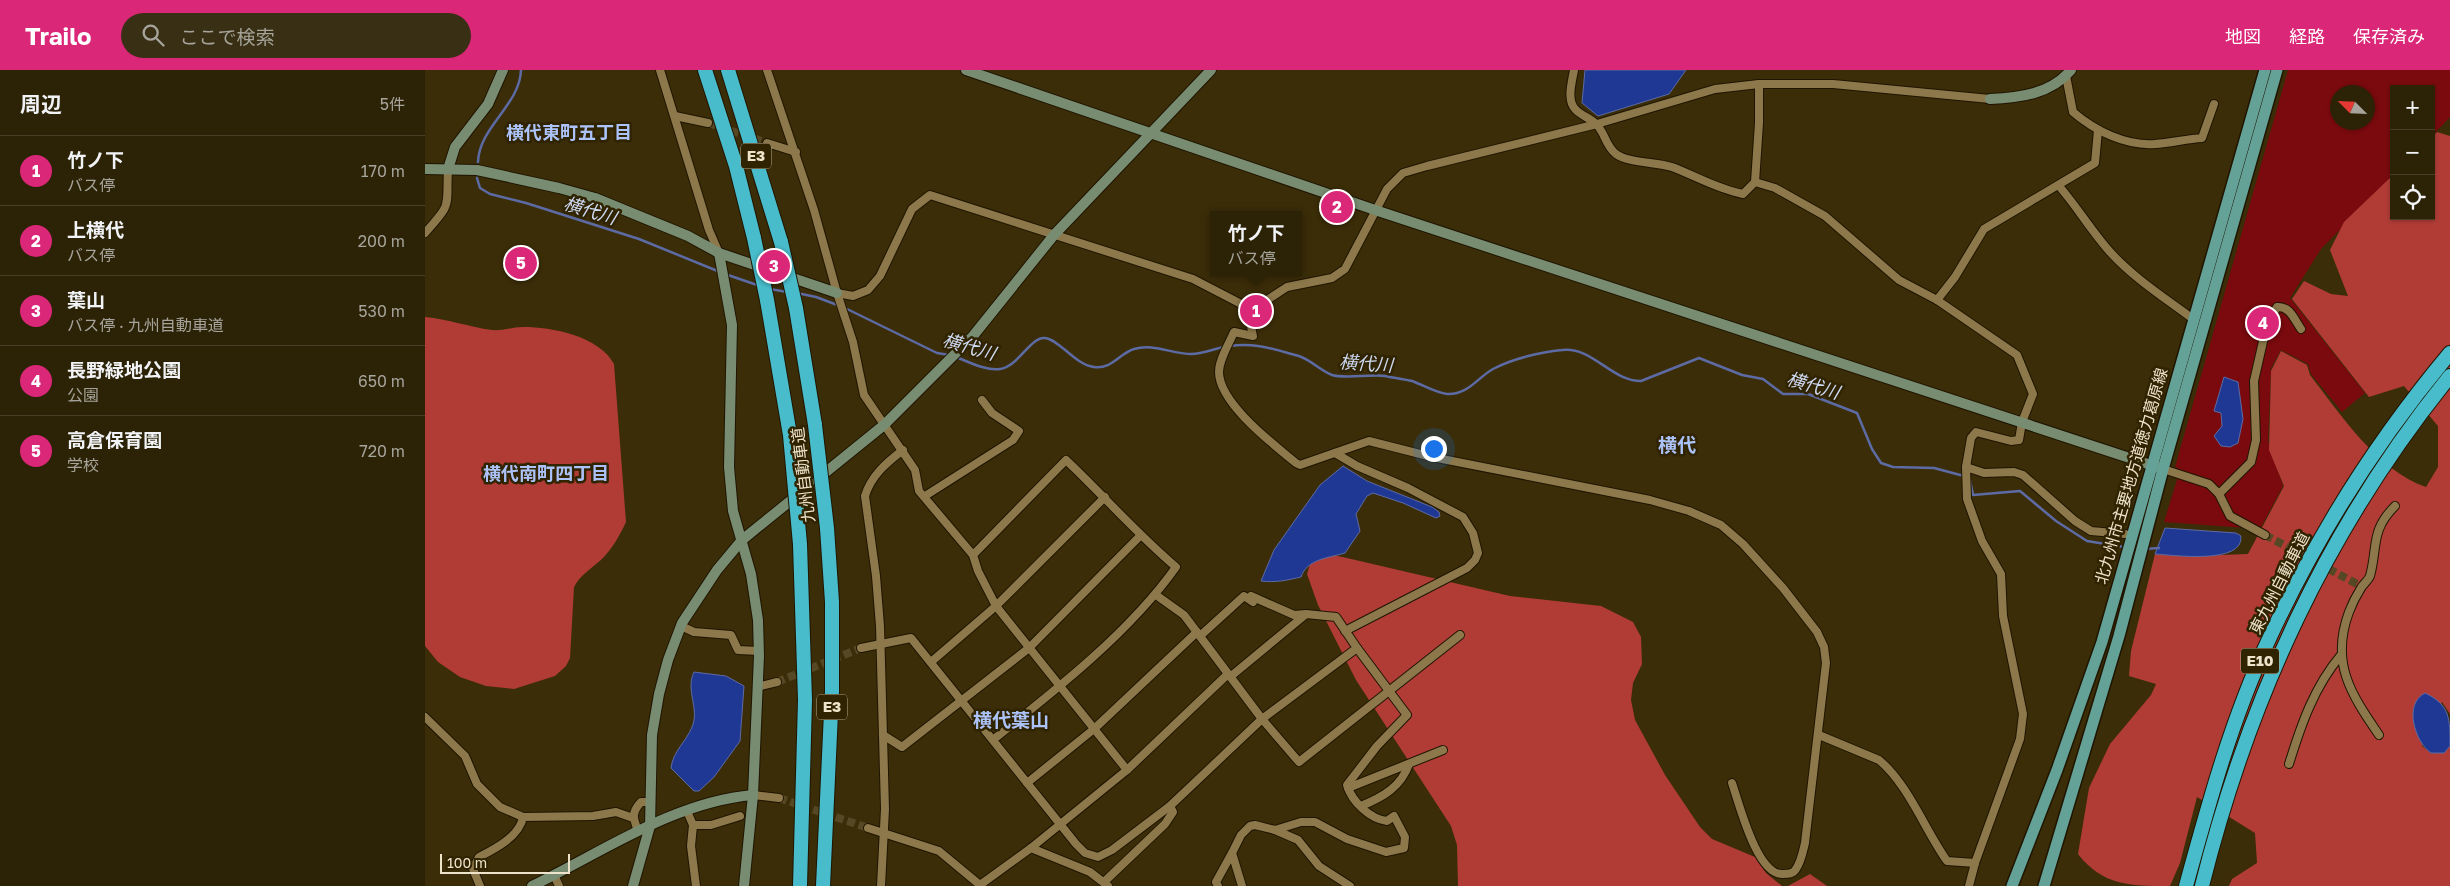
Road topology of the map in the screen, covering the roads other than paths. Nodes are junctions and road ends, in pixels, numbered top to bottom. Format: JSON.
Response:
{"nodes":[{"id":1,"x":503,"y":70,"type":"edge"},
{"id":2,"x":660,"y":70,"type":"edge"},
{"id":3,"x":705,"y":70,"type":"edge"},
{"id":4,"x":728,"y":70,"type":"edge"},
{"id":5,"x":767,"y":70,"type":"edge"},
{"id":6,"x":966,"y":70,"type":"edge"},
{"id":7,"x":1211,"y":70,"type":"edge"},
{"id":8,"x":1574,"y":70,"type":"edge"},
{"id":9,"x":2265,"y":70,"type":"edge"},
{"id":10,"x":2277,"y":70,"type":"edge"},
{"id":11,"x":2069,"y":73,"type":"edge"},
{"id":12,"x":1759,"y":84,"type":"junction"},
{"id":13,"x":1990,"y":99,"type":"joint"},
{"id":14,"x":2213,"y":104,"type":"dead end"},
{"id":15,"x":675,"y":116,"type":"junction"},
{"id":16,"x":708,"y":123,"type":"tunnel mouth"},
{"id":17,"x":1597,"y":124,"type":"junction"},
{"id":18,"x":2098,"y":130,"type":"junction"},
{"id":19,"x":1148,"y":134,"type":"junction"},
{"id":20,"x":767,"y":143,"type":"tunnel mouth"},
{"id":21,"x":796,"y":152,"type":"junction"},
{"id":22,"x":425,"y":169,"type":"edge"},
{"id":23,"x":448,"y":169,"type":"junction"},
{"id":24,"x":1755,"y":182,"type":"junction"},
{"id":25,"x":2059,"y":186,"type":"junction"},
{"id":26,"x":1378,"y":211,"type":"junction"},
{"id":27,"x":425,"y":233,"type":"edge"},
{"id":28,"x":1054,"y":235,"type":"junction"},
{"id":29,"x":719,"y":253,"type":"junction"},
{"id":30,"x":837,"y":293,"type":"junction"},
{"id":31,"x":1937,"y":300,"type":"junction"},
{"id":32,"x":1247,"y":307,"type":"junction"},
{"id":33,"x":2193,"y":319,"type":"junction"},
{"id":34,"x":2301,"y":329,"type":"dead end"},
{"id":35,"x":2450,"y":353,"type":"edge"},
{"id":36,"x":2450,"y":376,"type":"edge"},
{"id":37,"x":983,"y":400,"type":"dead end"},
{"id":38,"x":2022,"y":422,"type":"junction"},
{"id":39,"x":884,"y":425,"type":"junction"},
{"id":40,"x":903,"y":450,"type":"junction"},
{"id":41,"x":1335,"y":453,"type":"junction"},
{"id":42,"x":2151,"y":465,"type":"junction"},
{"id":43,"x":1966,"y":467,"type":"junction"},
{"id":44,"x":2163,"y":469,"type":"junction"},
{"id":45,"x":2219,"y":494,"type":"junction"},
{"id":46,"x":925,"y":496,"type":"junction"},
{"id":47,"x":1105,"y":498,"type":"junction"},
{"id":48,"x":2395,"y":506,"type":"dead end"},
{"id":49,"x":2125,"y":534,"type":"dead end"},
{"id":50,"x":2265,"y":535,"type":"tunnel mouth"},
{"id":51,"x":1140,"y":536,"type":"junction"},
{"id":52,"x":742,"y":540,"type":"junction"},
{"id":53,"x":973,"y":555,"type":"junction"},
{"id":54,"x":1156,"y":595,"type":"junction"},
{"id":55,"x":996,"y":606,"type":"junction"},
{"id":56,"x":1306,"y":614,"type":"junction"},
{"id":57,"x":681,"y":626,"type":"junction"},
{"id":58,"x":1345,"y":631,"type":"junction"},
{"id":59,"x":1198,"y":634,"type":"junction"},
{"id":60,"x":1460,"y":635,"type":"dead end"},
{"id":61,"x":880,"y":644,"type":"junction"},
{"id":62,"x":861,"y":648,"type":"tunnel mouth"},
{"id":63,"x":1029,"y":648,"type":"junction"},
{"id":64,"x":1357,"y":648,"type":"junction"},
{"id":65,"x":759,"y":651,"type":"junction"},
{"id":66,"x":2341,"y":656,"type":"junction"},
{"id":67,"x":931,"y":662,"type":"junction"},
{"id":68,"x":1229,"y":676,"type":"junction"},
{"id":69,"x":777,"y":682,"type":"tunnel mouth"},
{"id":70,"x":757,"y":687,"type":"junction"},
{"id":71,"x":1060,"y":687,"type":"junction"},
{"id":72,"x":1389,"y":689,"type":"junction"},
{"id":73,"x":963,"y":701,"type":"junction"},
{"id":74,"x":425,"y":717,"type":"edge"},
{"id":75,"x":1262,"y":719,"type":"junction"},
{"id":76,"x":1093,"y":729,"type":"junction"},
{"id":77,"x":883,"y":735,"type":"junction"},
{"id":78,"x":1819,"y":735,"type":"junction"},
{"id":79,"x":2379,"y":735,"type":"dead end"},
{"id":80,"x":994,"y":739,"type":"junction"},
{"id":81,"x":1443,"y":750,"type":"dead end"},
{"id":82,"x":1409,"y":764,"type":"junction"},
{"id":83,"x":2289,"y":764,"type":"dead end"},
{"id":84,"x":1127,"y":770,"type":"junction"},
{"id":85,"x":1027,"y":783,"type":"junction"},
{"id":86,"x":1732,"y":783,"type":"dead end"},
{"id":87,"x":1348,"y":788,"type":"junction"},
{"id":88,"x":753,"y":795,"type":"junction"},
{"id":89,"x":779,"y":798,"type":"tunnel mouth"},
{"id":90,"x":651,"y":802,"type":"junction"},
{"id":91,"x":1170,"y":806,"type":"junction"},
{"id":92,"x":1361,"y":806,"type":"junction"},
{"id":93,"x":687,"y":811,"type":"junction"},
{"id":94,"x":740,"y":816,"type":"dead end"},
{"id":95,"x":523,"y":817,"type":"junction"},
{"id":96,"x":633,"y":818,"type":"junction"},
{"id":97,"x":1059,"y":824,"type":"junction"},
{"id":98,"x":693,"y":825,"type":"junction"},
{"id":99,"x":650,"y":826,"type":"junction"},
{"id":100,"x":868,"y":828,"type":"tunnel mouth"},
{"id":101,"x":1275,"y":830,"type":"junction"},
{"id":102,"x":638,"y":831,"type":"junction"},
{"id":103,"x":883,"y":833,"type":"junction"},
{"id":104,"x":1031,"y":848,"type":"junction"},
{"id":105,"x":1232,"y":853,"type":"junction"},
{"id":106,"x":1975,"y":863,"type":"junction"},
{"id":107,"x":554,"y":875,"type":"junction"},
{"id":108,"x":1106,"y":884,"type":"edge"},
{"id":109,"x":480,"y":886,"type":"edge"},
{"id":110,"x":532,"y":886,"type":"edge"},
{"id":111,"x":559,"y":886,"type":"edge"},
{"id":112,"x":633,"y":886,"type":"edge"},
{"id":113,"x":696,"y":886,"type":"edge"},
{"id":114,"x":744,"y":886,"type":"edge"},
{"id":115,"x":800,"y":886,"type":"edge"},
{"id":116,"x":823,"y":886,"type":"edge"},
{"id":117,"x":881,"y":886,"type":"edge"},
{"id":118,"x":980,"y":886,"type":"edge"},
{"id":119,"x":1218,"y":886,"type":"edge"},
{"id":120,"x":1243,"y":886,"type":"edge"},
{"id":121,"x":1350,"y":886,"type":"edge"},
{"id":122,"x":1969,"y":886,"type":"edge"},
{"id":123,"x":2012,"y":886,"type":"edge"},
{"id":124,"x":2044,"y":886,"type":"edge"},
{"id":125,"x":2186,"y":886,"type":"edge"},
{"id":126,"x":2202,"y":886,"type":"edge"}],
"edges":[{"from":1,"to":23,"type":"street"},
{"from":2,"to":15,"type":"street"},
{"from":3,"to":115,"type":"highway","name":"九州自動車道","number":"E3","bridge":true},
{"from":4,"to":116,"type":"highway","name":"九州自動車道","number":"E3","bridge":true},
{"from":5,"to":21,"type":"street"},
{"from":6,"to":19,"type":"street"},
{"from":7,"to":19,"type":"street"},
{"from":8,"to":17,"type":"street"},
{"from":9,"to":33,"type":"main road","name":"北九州市主要地方道徳力葛原線"},
{"from":10,"to":44,"type":"main road","name":"北九州市主要地方道徳力葛原線"},
{"from":11,"to":13,"type":"street"},
{"from":11,"to":18,"type":"street"},
{"from":12,"to":13,"type":"street"},
{"from":12,"to":17,"type":"street"},
{"from":12,"to":24,"type":"street"},
{"from":14,"to":18,"type":"street"},
{"from":15,"to":16,"type":"street"},
{"from":15,"to":29,"type":"street"},
{"from":17,"to":24,"type":"street"},
{"from":17,"to":26,"type":"street"},
{"from":18,"to":25,"type":"street"},
{"from":19,"to":26,"type":"street"},
{"from":19,"to":28,"type":"street"},
{"from":20,"to":21,"type":"street"},
{"from":21,"to":30,"type":"street"},
{"from":22,"to":23,"type":"street"},
{"from":23,"to":27,"type":"street"},
{"from":23,"to":29,"type":"street"},
{"from":24,"to":31,"type":"street"},
{"from":25,"to":31,"type":"street"},
{"from":25,"to":33,"type":"street"},
{"from":26,"to":32,"type":"street"},
{"from":26,"to":38,"type":"street"},
{"from":28,"to":30,"type":"street"},
{"from":28,"to":32,"type":"street"},
{"from":28,"to":39,"type":"street"},
{"from":29,"to":30,"type":"street"},
{"from":29,"to":52,"type":"street"},
{"from":30,"to":39,"type":"street"},
{"from":31,"to":38,"type":"street"},
{"from":32,"to":41,"type":"street"},
{"from":33,"to":42,"type":"main road","name":"北九州市主要地方道徳力葛原線"},
{"from":34,"to":45,"type":"street"},
{"from":35,"to":125,"type":"highway","name":"東九州自動車道","number":"E10"},
{"from":36,"to":126,"type":"highway","name":"東九州自動車道","number":"E10"},
{"from":37,"to":46,"type":"street"},
{"from":38,"to":42,"type":"street"},
{"from":38,"to":43,"type":"street"},
{"from":39,"to":40,"type":"street"},
{"from":39,"to":52,"type":"street"},
{"from":40,"to":46,"type":"street"},
{"from":40,"to":61,"type":"street"},
{"from":41,"to":58,"type":"street"},
{"from":41,"to":78,"type":"street"},
{"from":42,"to":44,"type":"street"},
{"from":42,"to":123,"type":"main road","name":"北九州市主要地方道徳力葛原線"},
{"from":43,"to":49,"type":"street"},
{"from":43,"to":106,"type":"street"},
{"from":44,"to":45,"type":"street"},
{"from":44,"to":124,"type":"main road","name":"北九州市主要地方道徳力葛原線"},
{"from":45,"to":50,"type":"street"},
{"from":46,"to":53,"type":"street"},
{"from":47,"to":51,"type":"street"},
{"from":47,"to":53,"type":"street"},
{"from":47,"to":55,"type":"street"},
{"from":48,"to":66,"type":"street"},
{"from":51,"to":54,"type":"street"},
{"from":51,"to":63,"type":"street"},
{"from":52,"to":57,"type":"street"},
{"from":52,"to":65,"type":"street"},
{"from":53,"to":55,"type":"street"},
{"from":54,"to":59,"type":"street"},
{"from":54,"to":71,"type":"street"},
{"from":55,"to":63,"type":"street"},
{"from":55,"to":67,"type":"street"},
{"from":56,"to":58,"type":"street"},
{"from":56,"to":59,"type":"street"},
{"from":56,"to":68,"type":"street"},
{"from":57,"to":65,"type":"street"},
{"from":57,"to":90,"type":"street"},
{"from":58,"to":64,"type":"street"},
{"from":59,"to":68,"type":"street"},
{"from":59,"to":76,"type":"street"},
{"from":60,"to":72,"type":"street"},
{"from":61,"to":62,"type":"street"},
{"from":61,"to":67,"type":"street"},
{"from":61,"to":77,"type":"street"},
{"from":63,"to":71,"type":"street"},
{"from":63,"to":73,"type":"street"},
{"from":64,"to":72,"type":"street"},
{"from":64,"to":75,"type":"street"},
{"from":65,"to":70,"type":"street"},
{"from":66,"to":79,"type":"street"},
{"from":66,"to":83,"type":"street"},
{"from":67,"to":73,"type":"street"},
{"from":68,"to":75,"type":"street"},
{"from":68,"to":84,"type":"street"},
{"from":69,"to":70,"type":"street"},
{"from":70,"to":88,"type":"street"},
{"from":71,"to":76,"type":"street"},
{"from":71,"to":80,"type":"street"},
{"from":72,"to":75,"type":"street"},
{"from":72,"to":87,"type":"street"},
{"from":73,"to":77,"type":"street"},
{"from":73,"to":80,"type":"street"},
{"from":74,"to":95,"type":"street"},
{"from":75,"to":91,"type":"street"},
{"from":76,"to":84,"type":"street"},
{"from":76,"to":85,"type":"street"},
{"from":77,"to":103,"type":"street"},
{"from":78,"to":86,"type":"street"},
{"from":78,"to":106,"type":"street"},
{"from":80,"to":85,"type":"street"},
{"from":81,"to":82,"type":"street"},
{"from":82,"to":87,"type":"street"},
{"from":82,"to":92,"type":"street"},
{"from":84,"to":97,"type":"street"},
{"from":85,"to":97,"type":"street"},
{"from":87,"to":92,"type":"street"},
{"from":88,"to":89,"type":"street"},
{"from":88,"to":93,"type":"street"},
{"from":88,"to":114,"type":"street"},
{"from":90,"to":96,"type":"street"},
{"from":90,"to":99,"type":"street"},
{"from":91,"to":97,"type":"street"},
{"from":91,"to":108,"type":"street"},
{"from":92,"to":101,"type":"street"},
{"from":93,"to":98,"type":"street"},
{"from":93,"to":99,"type":"street"},
{"from":94,"to":98,"type":"street"},
{"from":95,"to":96,"type":"street"},
{"from":95,"to":109,"type":"street"},
{"from":96,"to":102,"type":"street"},
{"from":97,"to":104,"type":"street"},
{"from":98,"to":113,"type":"street"},
{"from":99,"to":102,"type":"street"},
{"from":99,"to":112,"type":"street"},
{"from":100,"to":103,"type":"street"},
{"from":101,"to":105,"type":"street"},
{"from":101,"to":121,"type":"street"},
{"from":102,"to":107,"type":"street"},
{"from":103,"to":117,"type":"street"},
{"from":103,"to":118,"type":"street"},
{"from":104,"to":108,"type":"street"},
{"from":104,"to":118,"type":"street"},
{"from":105,"to":119,"type":"street"},
{"from":105,"to":120,"type":"street"},
{"from":106,"to":122,"type":"street"},
{"from":107,"to":110,"type":"street"},
{"from":107,"to":111,"type":"street"}]}
